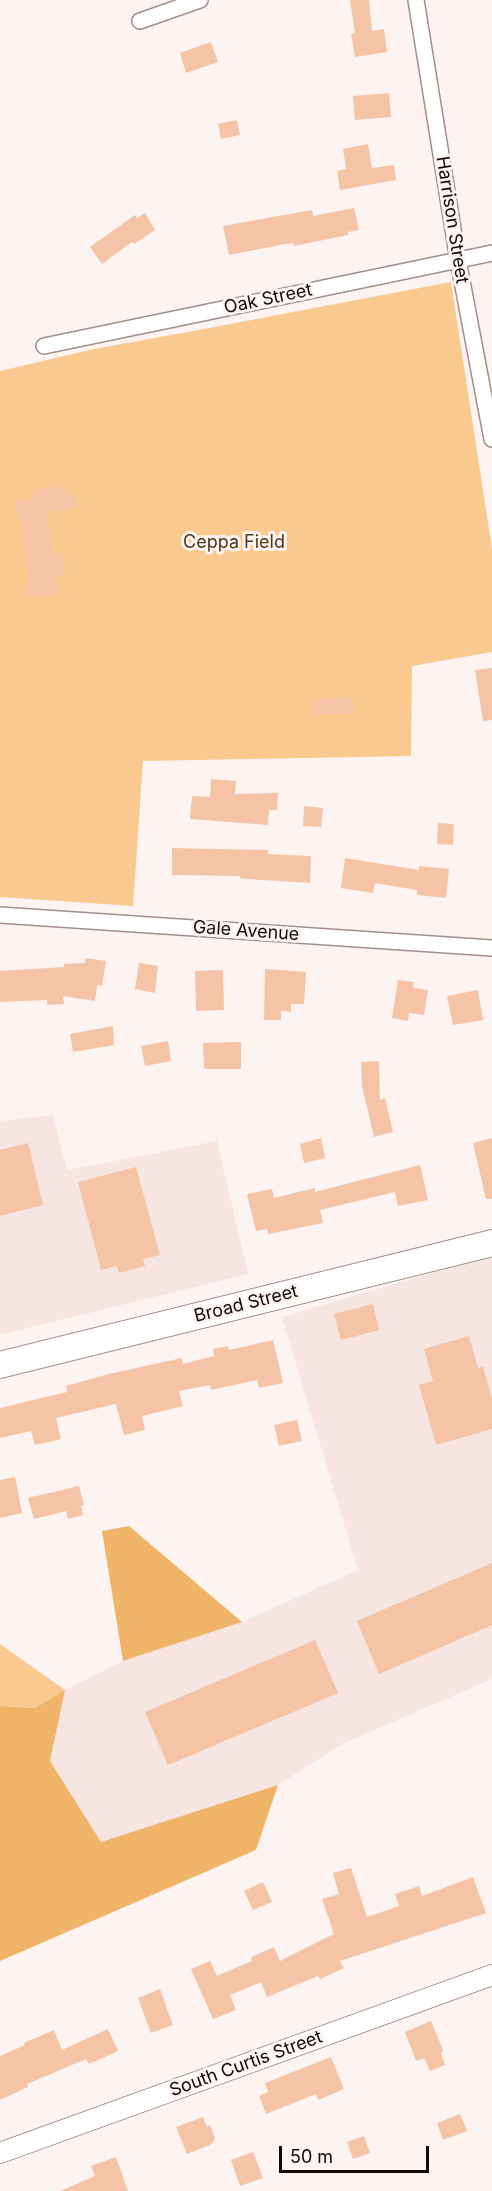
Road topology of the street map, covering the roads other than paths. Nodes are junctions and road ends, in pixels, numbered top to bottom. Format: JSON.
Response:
{"nodes":[{"id":1,"x":200,"y":0,"type":"edge"},
{"id":2,"x":417,"y":0,"type":"edge"},
{"id":3,"x":141,"y":21,"type":"dead end"},
{"id":4,"x":492,"y":253,"type":"edge"},
{"id":5,"x":458,"y":260,"type":"junction"},
{"id":6,"x":44,"y":346,"type":"dead end"},
{"id":7,"x":492,"y":439,"type":"edge"},
{"id":8,"x":0,"y":915,"type":"edge"},
{"id":9,"x":492,"y":948,"type":"edge"},
{"id":10,"x":492,"y":1243,"type":"edge"},
{"id":11,"x":0,"y":1365,"type":"edge"},
{"id":12,"x":492,"y":1975,"type":"edge"},
{"id":13,"x":0,"y":2153,"type":"edge"}],
"edges":[{"from":1,"to":3,"type":"street"},
{"from":2,"to":5,"type":"street","name":"Harrison Street"},
{"from":4,"to":5,"type":"street","name":"Oak Street"},
{"from":5,"to":6,"type":"street","name":"Oak Street"},
{"from":5,"to":7,"type":"street","name":"Harrison Street"},
{"from":8,"to":9,"type":"street","name":"Gale Avenue"},
{"from":10,"to":11,"type":"main road","name":"Broad Street"},
{"from":12,"to":13,"type":"street","name":"South Curtis Street"}]}
